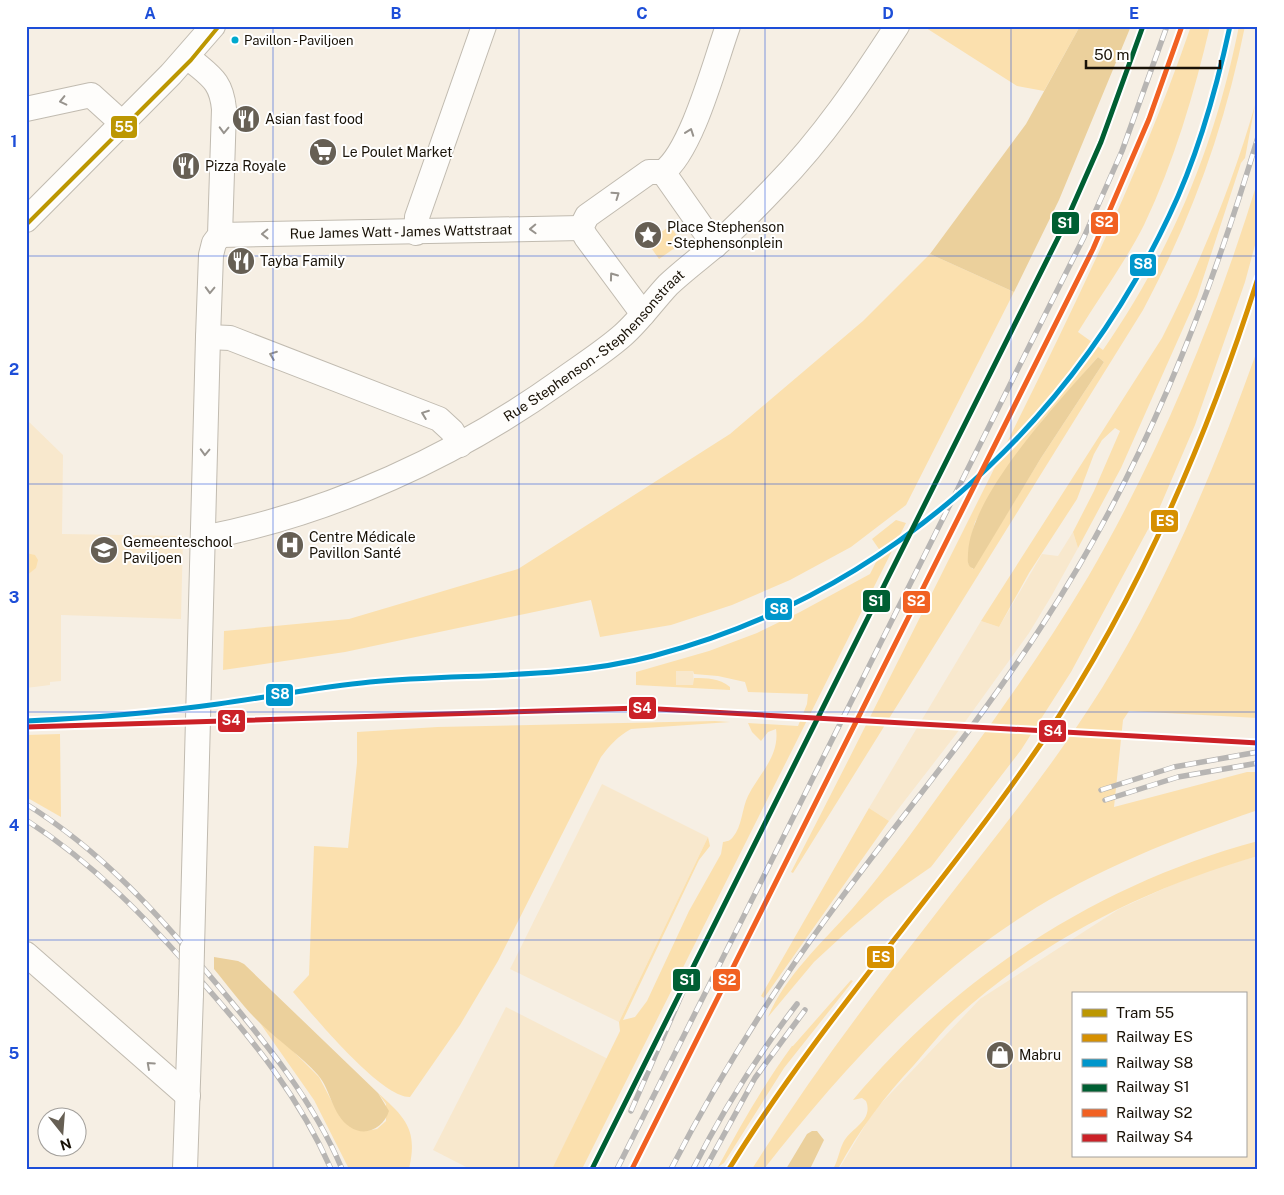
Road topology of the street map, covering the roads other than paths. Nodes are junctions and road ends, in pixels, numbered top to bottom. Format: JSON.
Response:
{"nodes":[{"id":1,"x":213,"y":26,"type":"edge"},
{"id":2,"x":484,"y":26,"type":"edge"},
{"id":3,"x":728,"y":26,"type":"edge"},
{"id":4,"x":896,"y":26,"type":"edge"},
{"id":5,"x":188,"y":57,"type":"junction"},
{"id":6,"x":26,"y":109,"type":"edge"},
{"id":7,"x":122,"y":124,"type":"junction"},
{"id":8,"x":663,"y":172,"type":"junction"},
{"id":9,"x":26,"y":220,"type":"edge"},
{"id":10,"x":581,"y":228,"type":"junction"},
{"id":11,"x":416,"y":233,"type":"junction"},
{"id":12,"x":220,"y":235,"type":"junction"},
{"id":13,"x":715,"y":246,"type":"junction"},
{"id":14,"x":643,"y":314,"type":"junction"},
{"id":15,"x":208,"y":337,"type":"junction"},
{"id":16,"x":460,"y":445,"type":"junction"},
{"id":17,"x":202,"y":538,"type":"junction"},
{"id":18,"x":26,"y":954,"type":"edge"},
{"id":19,"x":188,"y":1096,"type":"junction"},
{"id":20,"x":185,"y":1169,"type":"edge"}],
"edges":[{"from":1,"to":5,"type":"street"},
{"from":2,"to":11,"type":"street"},
{"from":8,"to":3,"type":"street","one_way":true},
{"from":4,"to":13,"type":"street","name":"Rue Stephenson - Stephensonstraat"},
{"from":5,"to":7,"type":"street"},
{"from":5,"to":12,"type":"street","one_way":true},
{"from":7,"to":6,"type":"street","one_way":true},
{"from":7,"to":9,"type":"street"},
{"from":10,"to":8,"type":"street","one_way":true},
{"from":8,"to":13,"type":"street"},
{"from":10,"to":11,"type":"street","name":"Rue James Watt - James Wattstraat","one_way":true},
{"from":14,"to":10,"type":"street","one_way":true},
{"from":11,"to":12,"type":"street","name":"Rue James Watt - James Wattstraat","one_way":true},
{"from":12,"to":15,"type":"street","one_way":true},
{"from":13,"to":14,"type":"street","name":"Rue Stephenson - Stephensonstraat"},
{"from":14,"to":16,"type":"street","name":"Rue Stephenson - Stephensonstraat"},
{"from":16,"to":15,"type":"street","one_way":true},
{"from":15,"to":17,"type":"street","one_way":true},
{"from":16,"to":17,"type":"street","name":"Rue Stephenson - Stephensonstraat"},
{"from":17,"to":19,"type":"street","bridge":true},
{"from":19,"to":18,"type":"street","one_way":true},
{"from":19,"to":20,"type":"street"}]}
